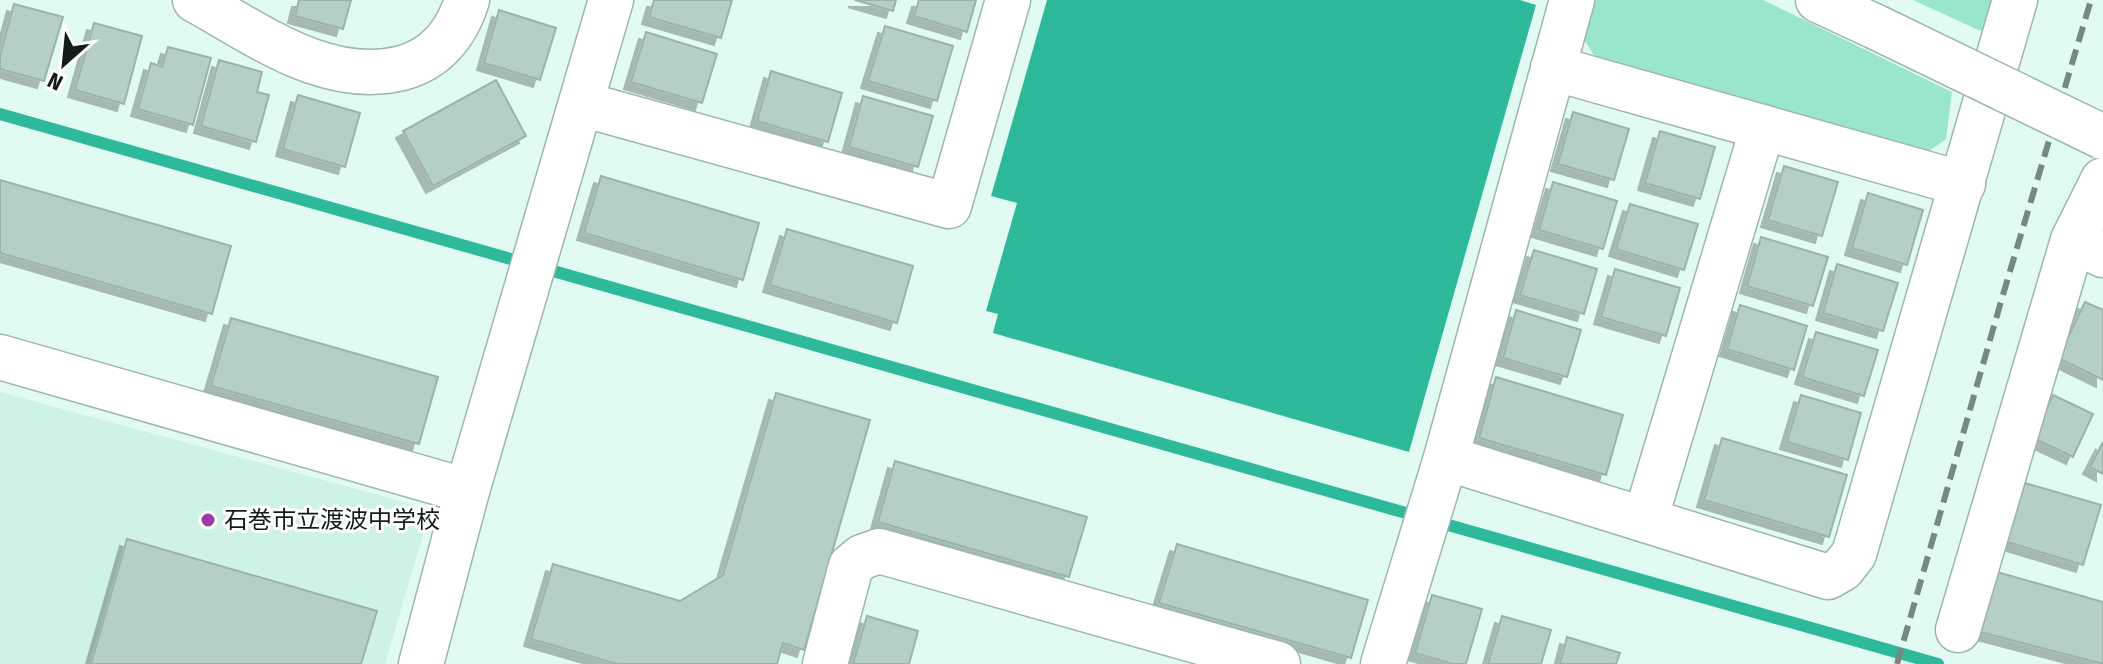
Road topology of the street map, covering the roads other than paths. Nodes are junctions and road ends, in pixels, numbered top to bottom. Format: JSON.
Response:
{"nodes":[{"id":1,"x":195,"y":0,"type":"edge"},
{"id":2,"x":467,"y":0,"type":"edge"},
{"id":3,"x":611,"y":0,"type":"edge"},
{"id":4,"x":1008,"y":0,"type":"edge"},
{"id":5,"x":1572,"y":0,"type":"edge"},
{"id":6,"x":1818,"y":0,"type":"edge"},
{"id":7,"x":2015,"y":0,"type":"edge"},
{"id":8,"x":1553,"y":68,"type":"junction"},
{"id":9,"x":582,"y":104,"type":"junction"},
{"id":10,"x":1763,"y":127,"type":"junction"},
{"id":11,"x":2103,"y":137,"type":"edge"},
{"id":12,"x":2103,"y":180,"type":"edge"},
{"id":13,"x":1963,"y":184,"type":"junction"},
{"id":14,"x":2088,"y":247,"type":"edge"},
{"id":15,"x":0,"y":357,"type":"edge"},
{"id":16,"x":1440,"y":476,"type":"junction"},
{"id":17,"x":467,"y":491,"type":"junction"},
{"id":18,"x":1645,"y":520,"type":"junction"},
{"id":19,"x":1958,"y":630,"type":"dead end"},
{"id":20,"x":421,"y":664,"type":"edge"},
{"id":21,"x":825,"y":664,"type":"edge"},
{"id":22,"x":1278,"y":664,"type":"edge"},
{"id":23,"x":1383,"y":664,"type":"edge"}],
"edges":[{"from":1,"to":2,"type":"street"},
{"from":3,"to":9,"type":"street"},
{"from":4,"to":9,"type":"street"},
{"from":5,"to":8,"type":"street"},
{"from":6,"to":11,"type":"street","bridge":true},
{"from":7,"to":13,"type":"street"},
{"from":8,"to":10,"type":"street"},
{"from":8,"to":16,"type":"street"},
{"from":9,"to":17,"type":"street"},
{"from":10,"to":13,"type":"street"},
{"from":10,"to":18,"type":"street"},
{"from":12,"to":14,"type":"street"},
{"from":13,"to":18,"type":"street"},
{"from":14,"to":19,"type":"street"},
{"from":15,"to":17,"type":"street"},
{"from":16,"to":18,"type":"street"},
{"from":16,"to":23,"type":"street"},
{"from":17,"to":20,"type":"street"},
{"from":21,"to":22,"type":"street"}]}
